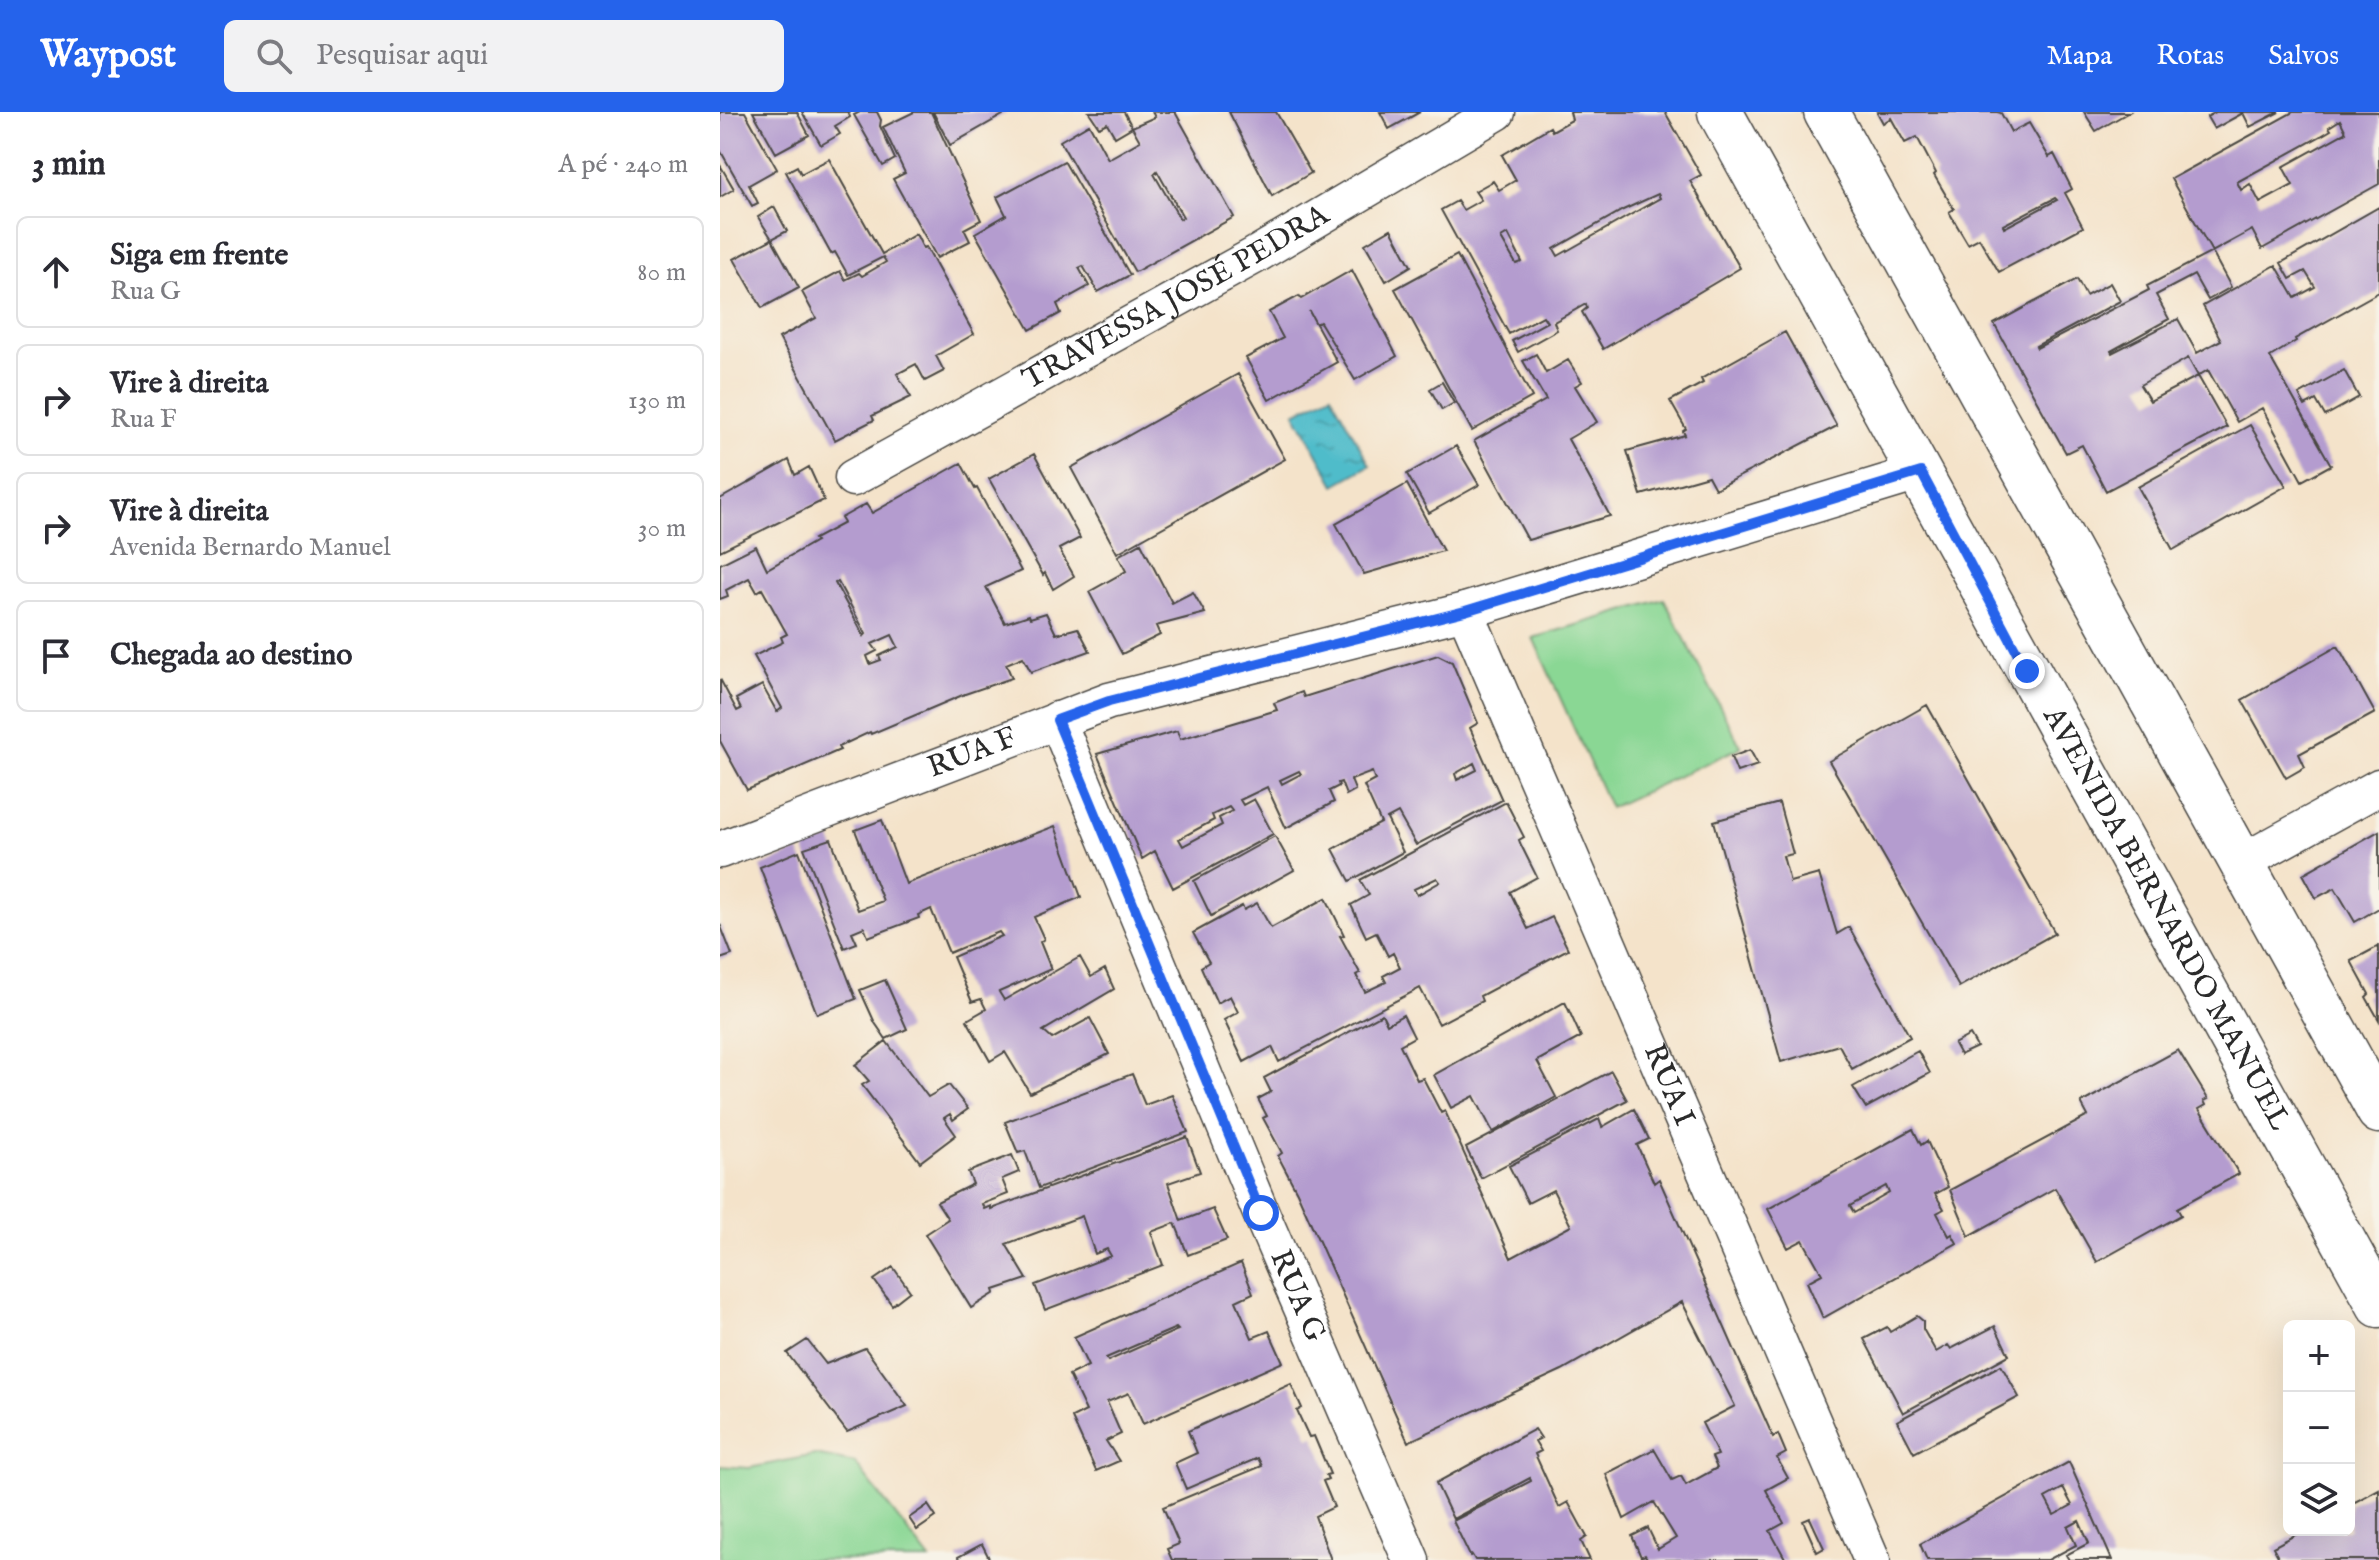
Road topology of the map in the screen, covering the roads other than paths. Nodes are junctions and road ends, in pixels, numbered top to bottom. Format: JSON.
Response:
{"nodes":[{"id":1,"x":1497,"y":112,"type":"edge"},
{"id":2,"x":1720,"y":112,"type":"edge"},
{"id":3,"x":1826,"y":112,"type":"edge"},
{"id":4,"x":1921,"y":472,"type":"junction"},
{"id":5,"x":853,"y":478,"type":"dead end"},
{"id":6,"x":1465,"y":611,"type":"junction"},
{"id":7,"x":1057,"y":720,"type":"junction"},
{"id":8,"x":2379,"y":787,"type":"edge"},
{"id":9,"x":720,"y":850,"type":"edge"},
{"id":10,"x":2241,"y":863,"type":"junction"},
{"id":11,"x":2379,"y":1111,"type":"edge"},
{"id":12,"x":2379,"y":1305,"type":"edge"},
{"id":13,"x":1411,"y":1560,"type":"edge"},
{"id":14,"x":1872,"y":1560,"type":"edge"}],
"edges":[{"from":1,"to":5,"type":"street","name":"TRAVESSA JOSÉ PEDRA"},
{"from":2,"to":4,"type":"main road","name":"AVENIDA BERNARDO MANUEL"},
{"from":3,"to":10,"type":"main road"},
{"from":4,"to":6,"type":"street","name":"RUA F"},
{"from":4,"to":12,"type":"main road","name":"AVENIDA BERNARDO MANUEL"},
{"from":6,"to":7,"type":"street","name":"RUA F"},
{"from":6,"to":14,"type":"street","name":"RUA I"},
{"from":7,"to":9,"type":"street","name":"RUA F"},
{"from":7,"to":13,"type":"street","name":"RUA G"},
{"from":8,"to":10,"type":"street"},
{"from":10,"to":11,"type":"main road"}]}
